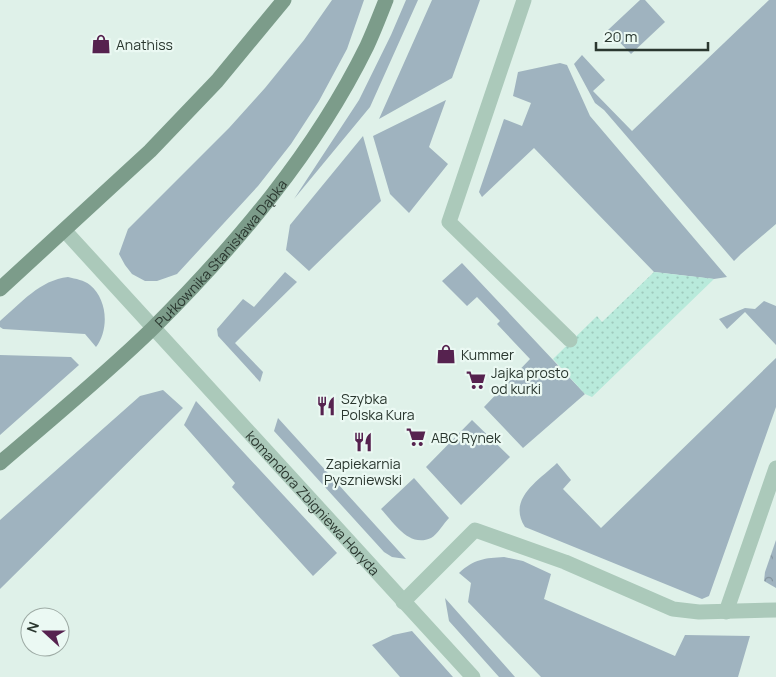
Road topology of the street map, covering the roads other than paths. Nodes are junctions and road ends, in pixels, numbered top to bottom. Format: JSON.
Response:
{"nodes":[{"id":1,"x":284,"y":0,"type":"edge"},
{"id":2,"x":386,"y":0,"type":"edge"},
{"id":3,"x":524,"y":0,"type":"edge"},
{"id":4,"x":64,"y":231,"type":"junction"},
{"id":5,"x":0,"y":288,"type":"edge"},
{"id":6,"x":152,"y":328,"type":"junction"},
{"id":7,"x":570,"y":340,"type":"dead end"},
{"id":8,"x":0,"y":463,"type":"edge"},
{"id":9,"x":776,"y":468,"type":"edge"},
{"id":10,"x":403,"y":602,"type":"junction"},
{"id":11,"x":776,"y":610,"type":"edge"},
{"id":12,"x":726,"y":612,"type":"junction"},
{"id":13,"x":473,"y":677,"type":"edge"}],
"edges":[{"from":1,"to":4,"type":"street"},
{"from":2,"to":6,"type":"street","name":"Pułkownika Stanisława Dąbka"},
{"from":3,"to":7,"type":"street"},
{"from":4,"to":5,"type":"street"},
{"from":4,"to":6,"type":"street","name":"komandora Zbigniewa Horyda"},
{"from":6,"to":8,"type":"street","name":"Pułkownika Stanisława Dąbka"},
{"from":6,"to":10,"type":"street","name":"komandora Zbigniewa Horyda"},
{"from":9,"to":12,"type":"street"},
{"from":10,"to":12,"type":"street"},
{"from":10,"to":13,"type":"street","name":"komandora Zbigniewa Horyda"},
{"from":11,"to":12,"type":"street"}]}
